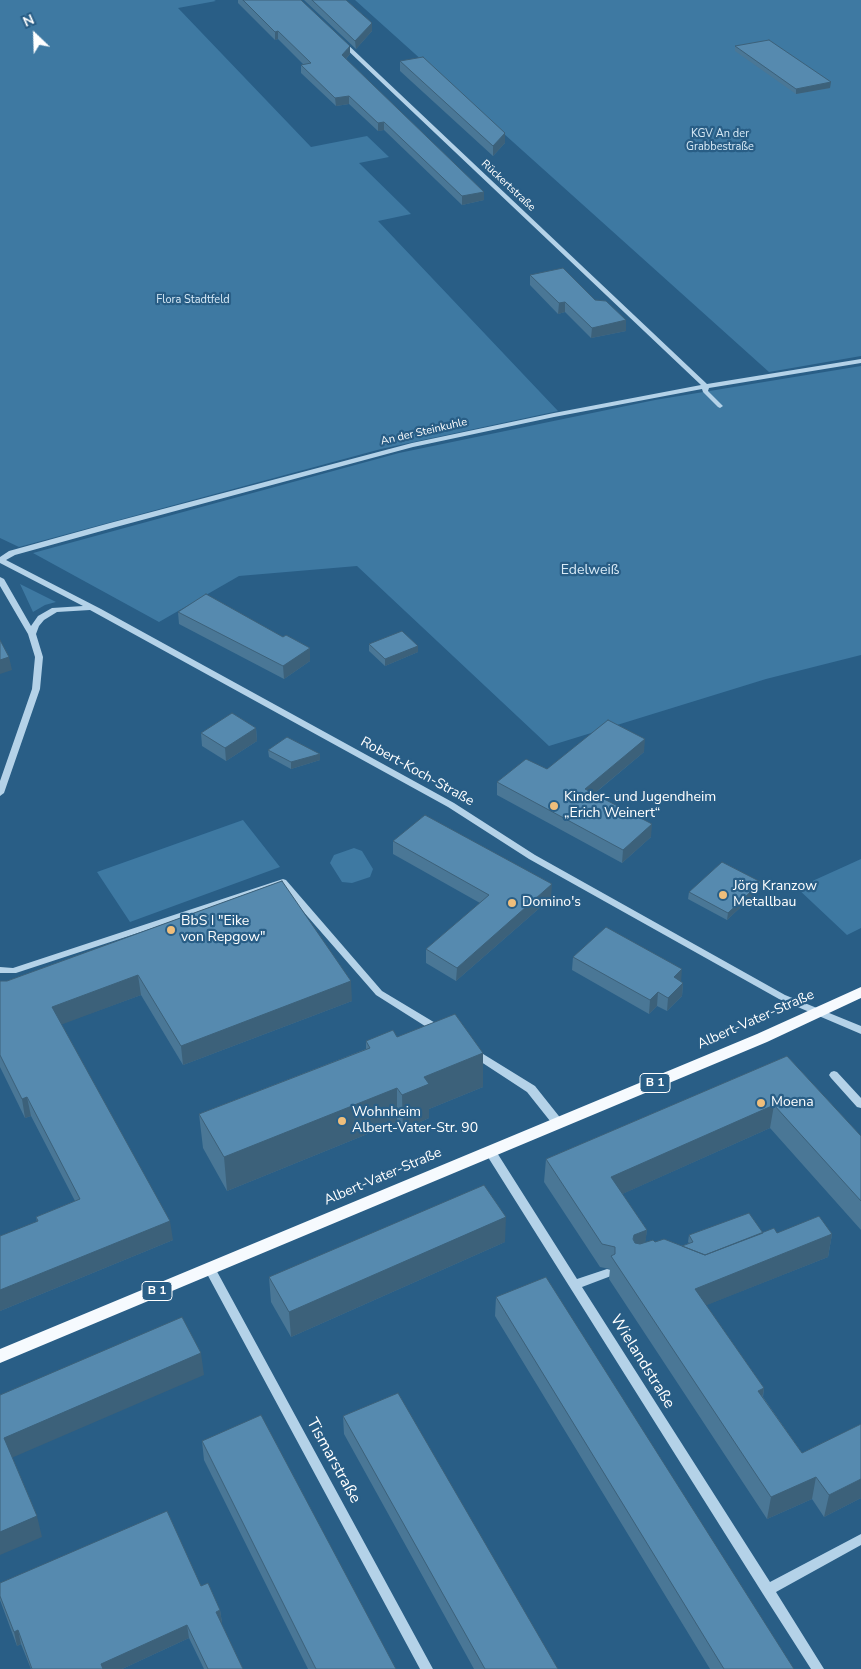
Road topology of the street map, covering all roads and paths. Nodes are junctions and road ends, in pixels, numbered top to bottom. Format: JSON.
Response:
{"nodes":[{"id":1,"x":341,"y":41,"type":"edge"},
{"id":2,"x":861,"y":361,"type":"edge"},
{"id":3,"x":706,"y":386,"type":"junction"},
{"id":4,"x":720,"y":406,"type":"dead end"},
{"id":5,"x":0,"y":560,"type":"edge"},
{"id":6,"x":0,"y":579,"type":"edge"},
{"id":7,"x":92,"y":608,"type":"junction"},
{"id":8,"x":32,"y":634,"type":"junction"},
{"id":9,"x":0,"y":793,"type":"edge"},
{"id":10,"x":0,"y":970,"type":"edge"},
{"id":11,"x":861,"y":992,"type":"edge"},
{"id":12,"x":819,"y":1012,"type":"junction"},
{"id":13,"x":861,"y":1030,"type":"edge"},
{"id":14,"x":444,"y":1033,"type":"edge"},
{"id":15,"x":468,"y":1048,"type":"edge"},
{"id":16,"x":834,"y":1075,"type":"dead end"},
{"id":17,"x":861,"y":1104,"type":"edge"},
{"id":18,"x":558,"y":1123,"type":"junction"},
{"id":19,"x":490,"y":1151,"type":"junction"},
{"id":20,"x":210,"y":1268,"type":"junction"},
{"id":21,"x":607,"y":1273,"type":"dead end"},
{"id":22,"x":574,"y":1285,"type":"junction"},
{"id":23,"x":0,"y":1356,"type":"edge"},
{"id":24,"x":861,"y":1539,"type":"edge"},
{"id":25,"x":767,"y":1590,"type":"junction"},
{"id":26,"x":427,"y":1669,"type":"edge"},
{"id":27,"x":818,"y":1669,"type":"edge"}],
"edges":[{"from":1,"to":3,"type":"street","name":"Rückertstraße"},
{"from":2,"to":3,"type":"street","name":"An der Steinkuhle"},
{"from":3,"to":4,"type":"street","name":"Rückertstraße"},
{"from":3,"to":5,"type":"street","name":"An der Steinkuhle"},
{"from":5,"to":7,"type":"street","name":"Robert-Koch-Straße"},
{"from":6,"to":8,"type":"street"},
{"from":7,"to":8,"type":"street"},
{"from":7,"to":12,"type":"street","name":"Robert-Koch-Straße"},
{"from":8,"to":9,"type":"street"},
{"from":10,"to":14,"type":"street"},
{"from":11,"to":12,"type":"main road","name":"Albert-Vater-Straße","number":"B 1"},
{"from":12,"to":13,"type":"street","name":"Robert-Koch-Straße"},
{"from":12,"to":18,"type":"main road","name":"Albert-Vater-Straße","number":"B 1"},
{"from":15,"to":18,"type":"street"},
{"from":16,"to":17,"type":"street"},
{"from":18,"to":19,"type":"main road","name":"Albert-Vater-Straße","number":"B 1"},
{"from":19,"to":20,"type":"main road","name":"Albert-Vater-Straße","number":"B 1"},
{"from":19,"to":22,"type":"street","name":"Wielandstraße"},
{"from":20,"to":23,"type":"main road","name":"Albert-Vater-Straße","number":"B 1"},
{"from":20,"to":26,"type":"street","name":"Tismarstraße"},
{"from":21,"to":22,"type":"street"},
{"from":22,"to":25,"type":"street","name":"Wielandstraße"},
{"from":24,"to":25,"type":"street"},
{"from":25,"to":27,"type":"street","name":"Wielandstraße"}]}
